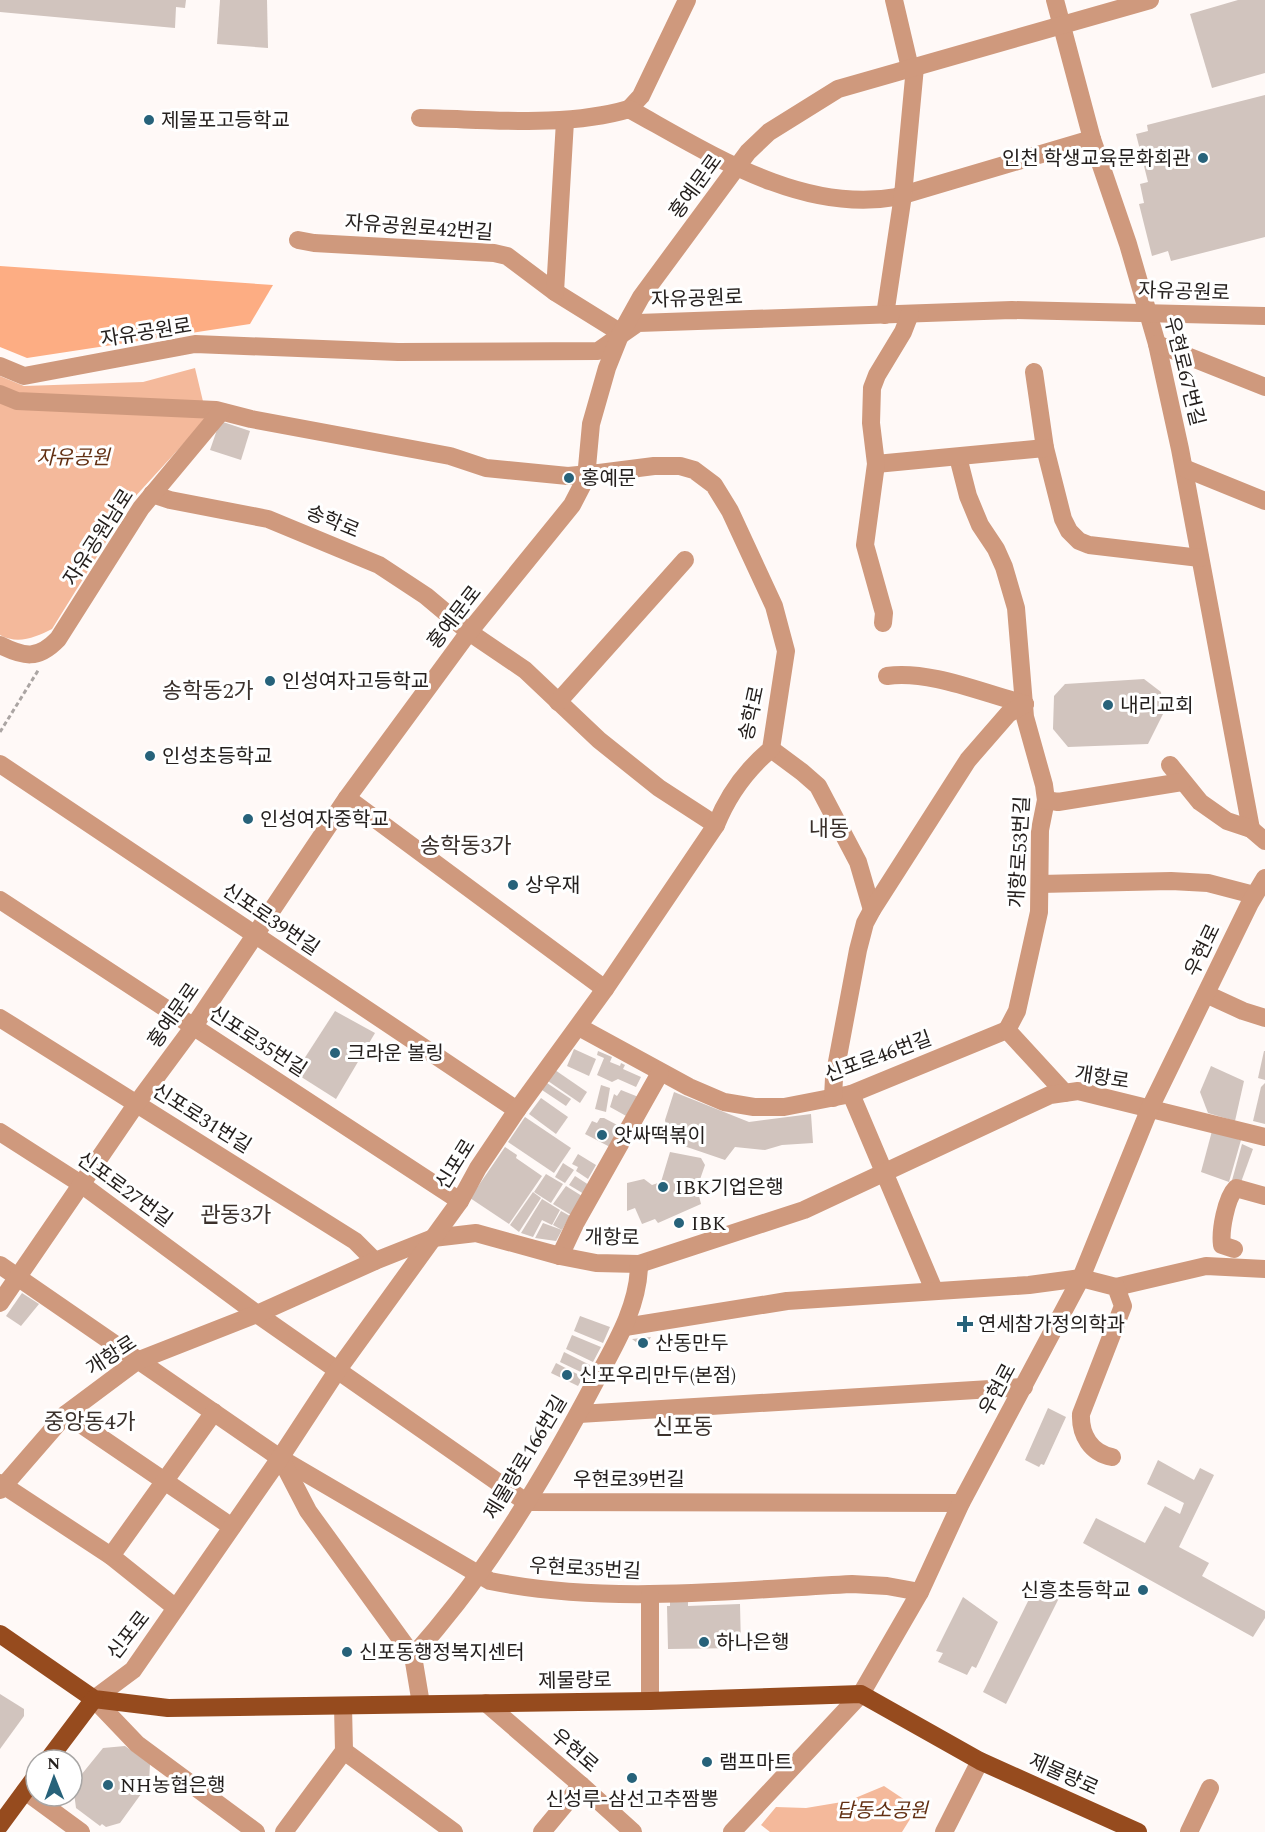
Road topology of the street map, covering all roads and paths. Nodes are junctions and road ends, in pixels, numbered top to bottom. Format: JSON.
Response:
{"nodes":[{"id":1,"x":687,"y":0,"type":"edge"},
{"id":2,"x":894,"y":0,"type":"edge"},
{"id":3,"x":1055,"y":0,"type":"edge"},
{"id":4,"x":1068,"y":0,"type":"edge"},
{"id":5,"x":1091,"y":0,"type":"edge"},
{"id":6,"x":1150,"y":0,"type":"edge"},
{"id":7,"x":1105,"y":13,"type":"junction"},
{"id":8,"x":1060,"y":25,"type":"junction"},
{"id":9,"x":913,"y":68,"type":"junction"},
{"id":10,"x":629,"y":109,"type":"junction"},
{"id":11,"x":420,"y":118,"type":"dead end"},
{"id":12,"x":565,"y":120,"type":"junction"},
{"id":13,"x":1092,"y":139,"type":"junction"},
{"id":14,"x":737,"y":167,"type":"junction"},
{"id":15,"x":903,"y":195,"type":"junction"},
{"id":16,"x":298,"y":240,"type":"dead end"},
{"id":17,"x":555,"y":292,"type":"junction"},
{"id":18,"x":1147,"y":312,"type":"junction"},
{"id":19,"x":910,"y":314,"type":"junction"},
{"id":20,"x":885,"y":315,"type":"junction"},
{"id":21,"x":1265,"y":316,"type":"edge"},
{"id":22,"x":621,"y":333,"type":"junction"},
{"id":23,"x":1157,"y":344,"type":"junction"},
{"id":24,"x":0,"y":366,"type":"edge"},
{"id":25,"x":1034,"y":372,"type":"dead end"},
{"id":26,"x":1265,"y":387,"type":"edge"},
{"id":27,"x":0,"y":394,"type":"edge"},
{"id":28,"x":221,"y":412,"type":"junction"},
{"id":29,"x":1045,"y":448,"type":"junction"},
{"id":30,"x":958,"y":457,"type":"junction"},
{"id":31,"x":876,"y":464,"type":"junction"},
{"id":32,"x":1184,"y":468,"type":"junction"},
{"id":33,"x":152,"y":494,"type":"junction"},
{"id":34,"x":1265,"y":501,"type":"edge"},
{"id":35,"x":1200,"y":558,"type":"junction"},
{"id":36,"x":685,"y":560,"type":"dead end"},
{"id":37,"x":883,"y":623,"type":"dead end"},
{"id":38,"x":469,"y":632,"type":"junction"},
{"id":39,"x":0,"y":645,"type":"edge"},
{"id":40,"x":48,"y":649,"type":"junction"},
{"id":41,"x":887,"y":676,"type":"dead end"},
{"id":42,"x":558,"y":702,"type":"junction"},
{"id":43,"x":1025,"y":704,"type":"junction"},
{"id":44,"x":0,"y":732,"type":"edge"},
{"id":45,"x":771,"y":749,"type":"junction"},
{"id":46,"x":0,"y":764,"type":"edge"},
{"id":47,"x":1170,"y":765,"type":"dead end"},
{"id":48,"x":1182,"y":782,"type":"junction"},
{"id":49,"x":347,"y":798,"type":"junction"},
{"id":50,"x":1046,"y":800,"type":"junction"},
{"id":51,"x":716,"y":825,"type":"junction"},
{"id":52,"x":1251,"y":829,"type":"junction"},
{"id":53,"x":1265,"y":841,"type":"edge"},
{"id":54,"x":1265,"y":878,"type":"edge"},
{"id":55,"x":1040,"y":884,"type":"junction"},
{"id":56,"x":1254,"y":895,"type":"junction"},
{"id":57,"x":0,"y":900,"type":"edge"},
{"id":58,"x":872,"y":910,"type":"junction"},
{"id":59,"x":255,"y":936,"type":"junction"},
{"id":60,"x":605,"y":989,"type":"junction"},
{"id":61,"x":1206,"y":994,"type":"junction"},
{"id":62,"x":0,"y":1018,"type":"edge"},
{"id":63,"x":1265,"y":1018,"type":"edge"},
{"id":64,"x":194,"y":1026,"type":"junction"},
{"id":65,"x":579,"y":1027,"type":"junction"},
{"id":66,"x":1007,"y":1030,"type":"junction"},
{"id":67,"x":660,"y":1073,"type":"junction"},
{"id":68,"x":1065,"y":1093,"type":"junction"},
{"id":69,"x":842,"y":1096,"type":"junction"},
{"id":70,"x":137,"y":1103,"type":"junction"},
{"id":71,"x":1150,"y":1108,"type":"junction"},
{"id":72,"x":517,"y":1110,"type":"junction"},
{"id":73,"x":0,"y":1132,"type":"edge"},
{"id":74,"x":1265,"y":1137,"type":"edge"},
{"id":75,"x":883,"y":1172,"type":"junction"},
{"id":76,"x":81,"y":1184,"type":"junction"},
{"id":77,"x":1265,"y":1196,"type":"edge"},
{"id":78,"x":460,"y":1201,"type":"junction"},
{"id":79,"x":433,"y":1238,"type":"junction"},
{"id":80,"x":1234,"y":1249,"type":"dead end"},
{"id":81,"x":560,"y":1256,"type":"junction"},
{"id":82,"x":375,"y":1261,"type":"junction"},
{"id":83,"x":0,"y":1264,"type":"edge"},
{"id":84,"x":639,"y":1264,"type":"junction"},
{"id":85,"x":1265,"y":1269,"type":"edge"},
{"id":86,"x":17,"y":1277,"type":"junction"},
{"id":87,"x":1081,"y":1278,"type":"junction"},
{"id":88,"x":1116,"y":1287,"type":"junction"},
{"id":89,"x":933,"y":1290,"type":"junction"},
{"id":90,"x":0,"y":1303,"type":"edge"},
{"id":91,"x":257,"y":1314,"type":"junction"},
{"id":92,"x":624,"y":1327,"type":"junction"},
{"id":93,"x":137,"y":1360,"type":"junction"},
{"id":94,"x":337,"y":1371,"type":"junction"},
{"id":95,"x":1024,"y":1387,"type":"junction"},
{"id":96,"x":214,"y":1412,"type":"junction"},
{"id":97,"x":66,"y":1414,"type":"junction"},
{"id":98,"x":579,"y":1414,"type":"junction"},
{"id":99,"x":1112,"y":1456,"type":"dead end"},
{"id":100,"x":280,"y":1458,"type":"junction"},
{"id":101,"x":164,"y":1481,"type":"junction"},
{"id":102,"x":1,"y":1486,"type":"edge"},
{"id":103,"x":526,"y":1502,"type":"junction"},
{"id":104,"x":962,"y":1503,"type":"junction"},
{"id":105,"x":232,"y":1527,"type":"junction"},
{"id":106,"x":111,"y":1556,"type":"junction"},
{"id":107,"x":478,"y":1575,"type":"junction"},
{"id":108,"x":920,"y":1592,"type":"junction"},
{"id":109,"x":650,"y":1594,"type":"junction"},
{"id":110,"x":176,"y":1608,"type":"junction"},
{"id":111,"x":0,"y":1634,"type":"edge"},
{"id":112,"x":413,"y":1656,"type":"junction"},
{"id":113,"x":861,"y":1694,"type":"junction"},
{"id":114,"x":94,"y":1699,"type":"junction"},
{"id":115,"x":650,"y":1701,"type":"junction"},
{"id":116,"x":486,"y":1703,"type":"junction"},
{"id":117,"x":422,"y":1704,"type":"junction"},
{"id":118,"x":343,"y":1706,"type":"junction"},
{"id":119,"x":57,"y":1748,"type":"edge"},
{"id":120,"x":344,"y":1751,"type":"junction"},
{"id":121,"x":980,"y":1761,"type":"junction"},
{"id":122,"x":581,"y":1785,"type":"junction"},
{"id":123,"x":1210,"y":1788,"type":"dead end"},
{"id":124,"x":24,"y":1792,"type":"edge"},
{"id":125,"x":56,"y":1808,"type":"edge"},
{"id":126,"x":2,"y":1819,"type":"edge"},
{"id":127,"x":744,"y":1828,"type":"edge"},
{"id":128,"x":1129,"y":1830,"type":"edge"},
{"id":129,"x":81,"y":1832,"type":"edge"},
{"id":130,"x":256,"y":1832,"type":"edge"},
{"id":131,"x":284,"y":1832,"type":"edge"},
{"id":132,"x":454,"y":1832,"type":"edge"},
{"id":133,"x":542,"y":1832,"type":"edge"},
{"id":134,"x":633,"y":1832,"type":"edge"},
{"id":135,"x":944,"y":1832,"type":"edge"},
{"id":136,"x":1189,"y":1832,"type":"edge"}],
"edges":[{"from":1,"to":10,"type":"street"},
{"from":2,"to":9,"type":"street"},
{"from":3,"to":8,"type":"street","name":"우현로67번길"},
{"from":4,"to":8,"type":"street"},
{"from":5,"to":7,"type":"street"},
{"from":6,"to":7,"type":"street","name":"홍예문로"},
{"from":7,"to":8,"type":"street","name":"홍예문로"},
{"from":8,"to":9,"type":"street","name":"홍예문로"},
{"from":8,"to":13,"type":"street","name":"우현로67번길"},
{"from":9,"to":14,"type":"street","name":"홍예문로"},
{"from":9,"to":15,"type":"street"},
{"from":10,"to":12,"type":"street"},
{"from":10,"to":14,"type":"street"},
{"from":11,"to":12,"type":"street"},
{"from":12,"to":17,"type":"street"},
{"from":13,"to":15,"type":"street"},
{"from":13,"to":18,"type":"street","name":"우현로67번길"},
{"from":14,"to":15,"type":"street"},
{"from":14,"to":22,"type":"street","name":"홍예문로"},
{"from":15,"to":20,"type":"street"},
{"from":16,"to":17,"type":"street","name":"자유공원로42번길"},
{"from":17,"to":22,"type":"street","name":"자유공원로42번길"},
{"from":18,"to":19,"type":"street","name":"자유공원로"},
{"from":18,"to":21,"type":"street","name":"자유공원로"},
{"from":18,"to":23,"type":"street","name":"우현로67번길"},
{"from":19,"to":20,"type":"street","name":"자유공원로"},
{"from":19,"to":31,"type":"street"},
{"from":20,"to":22,"type":"street","name":"자유공원로"},
{"from":22,"to":24,"type":"street","name":"자유공원로"},
{"from":22,"to":38,"type":"street","name":"홍예문로"},
{"from":23,"to":26,"type":"street"},
{"from":23,"to":32,"type":"street","name":"우현로67번길"},
{"from":25,"to":29,"type":"street"},
{"from":27,"to":28,"type":"street","name":"송학로"},
{"from":28,"to":33,"type":"street","name":"자유공원남로"},
{"from":28,"to":45,"type":"street","name":"송학로","bridge":true},
{"from":29,"to":30,"type":"street"},
{"from":29,"to":35,"type":"street"},
{"from":30,"to":31,"type":"street"},
{"from":30,"to":43,"type":"street","name":"개항로53번길"},
{"from":31,"to":37,"type":"street"},
{"from":32,"to":34,"type":"street"},
{"from":32,"to":35,"type":"street","name":"우현로67번길"},
{"from":33,"to":38,"type":"street","name":"송학로"},
{"from":33,"to":40,"type":"street","name":"자유공원남로"},
{"from":35,"to":52,"type":"street","name":"우현로67번길"},
{"from":36,"to":42,"type":"street"},
{"from":38,"to":42,"type":"street","name":"송학로"},
{"from":38,"to":49,"type":"street","name":"홍예문로"},
{"from":39,"to":40,"type":"street"},
{"from":40,"to":44,"type":"path"},
{"from":41,"to":43,"type":"street"},
{"from":42,"to":51,"type":"street","name":"송학로"},
{"from":43,"to":50,"type":"street","name":"개항로53번길"},
{"from":43,"to":58,"type":"street"},
{"from":45,"to":51,"type":"street","name":"송학로"},
{"from":45,"to":58,"type":"street"},
{"from":46,"to":59,"type":"street","name":"신포로39번길"},
{"from":47,"to":48,"type":"street"},
{"from":48,"to":50,"type":"street"},
{"from":48,"to":52,"type":"street"},
{"from":49,"to":59,"type":"street","name":"홍예문로"},
{"from":49,"to":60,"type":"street"},
{"from":50,"to":55,"type":"street","name":"개항로53번길"},
{"from":51,"to":60,"type":"street","name":"신포로"},
{"from":52,"to":53,"type":"street"},
{"from":54,"to":56,"type":"street","name":"우현로"},
{"from":55,"to":56,"type":"street"},
{"from":55,"to":66,"type":"street","name":"개항로53번길"},
{"from":56,"to":61,"type":"street","name":"우현로"},
{"from":57,"to":64,"type":"street","name":"신포로35번길"},
{"from":58,"to":69,"type":"street"},
{"from":59,"to":64,"type":"street","name":"홍예문로"},
{"from":59,"to":72,"type":"street","name":"신포로39번길"},
{"from":60,"to":65,"type":"street","name":"신포로"},
{"from":61,"to":63,"type":"street"},
{"from":61,"to":71,"type":"street","name":"우현로"},
{"from":62,"to":70,"type":"street","name":"신포로31번길"},
{"from":64,"to":70,"type":"street","name":"홍예문로"},
{"from":64,"to":78,"type":"street","name":"신포로35번길"},
{"from":65,"to":67,"type":"street","name":"신포로46번길"},
{"from":65,"to":72,"type":"street","name":"신포로"},
{"from":66,"to":68,"type":"street"},
{"from":66,"to":69,"type":"street","name":"신포로46번길"},
{"from":67,"to":69,"type":"street","name":"신포로46번길"},
{"from":67,"to":81,"type":"street"},
{"from":68,"to":71,"type":"street","name":"개항로"},
{"from":68,"to":75,"type":"street","name":"개항로"},
{"from":69,"to":75,"type":"street"},
{"from":70,"to":76,"type":"street","name":"홍예문로"},
{"from":70,"to":82,"type":"street","name":"신포로31번길"},
{"from":71,"to":74,"type":"street","name":"개항로"},
{"from":71,"to":87,"type":"street","name":"우현로"},
{"from":72,"to":78,"type":"street","name":"신포로"},
{"from":73,"to":76,"type":"street","name":"신포로27번길"},
{"from":75,"to":84,"type":"street","name":"개항로"},
{"from":75,"to":89,"type":"street"},
{"from":76,"to":86,"type":"street","name":"홍예문로"},
{"from":76,"to":91,"type":"street","name":"신포로27번길"},
{"from":77,"to":80,"type":"street"},
{"from":78,"to":79,"type":"street","name":"신포로"},
{"from":79,"to":81,"type":"street","name":"개항로"},
{"from":79,"to":82,"type":"street","name":"개항로"},
{"from":79,"to":94,"type":"street","name":"신포로"},
{"from":81,"to":84,"type":"street","name":"개항로"},
{"from":82,"to":91,"type":"street","name":"개항로"},
{"from":83,"to":86,"type":"street","name":"우현로35번길"},
{"from":84,"to":92,"type":"street","name":"제물량로166번길"},
{"from":85,"to":88,"type":"street"},
{"from":86,"to":90,"type":"street","name":"홍예문로"},
{"from":86,"to":93,"type":"street","name":"우현로35번길"},
{"from":87,"to":88,"type":"street"},
{"from":87,"to":89,"type":"street"},
{"from":87,"to":95,"type":"street","name":"우현로"},
{"from":88,"to":99,"type":"street"},
{"from":89,"to":92,"type":"street"},
{"from":91,"to":93,"type":"street","name":"개항로"},
{"from":91,"to":94,"type":"street","name":"신포로27번길"},
{"from":92,"to":98,"type":"street","name":"제물량로166번길"},
{"from":93,"to":96,"type":"street","name":"우현로35번길"},
{"from":93,"to":97,"type":"street","name":"개항로"},
{"from":94,"to":100,"type":"street","name":"신포로"},
{"from":94,"to":103,"type":"street"},
{"from":95,"to":98,"type":"street"},
{"from":95,"to":104,"type":"street","name":"우현로"},
{"from":96,"to":100,"type":"street","name":"우현로35번길"},
{"from":96,"to":101,"type":"street"},
{"from":97,"to":101,"type":"street"},
{"from":97,"to":102,"type":"street","name":"개항로"},
{"from":98,"to":103,"type":"street","name":"제물량로166번길"},
{"from":100,"to":105,"type":"street","name":"신포로"},
{"from":100,"to":107,"type":"street","name":"우현로35번길"},
{"from":100,"to":112,"type":"street"},
{"from":101,"to":105,"type":"street"},
{"from":101,"to":106,"type":"street"},
{"from":102,"to":106,"type":"street"},
{"from":103,"to":104,"type":"street","name":"우현로39번길"},
{"from":103,"to":107,"type":"street","name":"제물량로166번길"},
{"from":104,"to":108,"type":"street","name":"우현로"},
{"from":105,"to":110,"type":"street","name":"신포로"},
{"from":106,"to":110,"type":"street"},
{"from":107,"to":109,"type":"street","name":"우현로35번길"},
{"from":107,"to":112,"type":"street","name":"제물량로166번길"},
{"from":108,"to":109,"type":"street","name":"우현로35번길"},
{"from":108,"to":113,"type":"street","name":"우현로"},
{"from":109,"to":115,"type":"street"},
{"from":110,"to":114,"type":"street","name":"신포로"},
{"from":111,"to":114,"type":"main road","name":"제물량로"},
{"from":112,"to":117,"type":"street"},
{"from":113,"to":115,"type":"main road","name":"제물량로"},
{"from":113,"to":121,"type":"main road","name":"제물량로"},
{"from":113,"to":127,"type":"street","name":"우현로"},
{"from":114,"to":118,"type":"main road","name":"제물량로"},
{"from":114,"to":119,"type":"main road","name":"신포로"},
{"from":114,"to":130,"type":"street"},
{"from":115,"to":116,"type":"main road","name":"제물량로"},
{"from":116,"to":117,"type":"main road","name":"제물량로"},
{"from":116,"to":122,"type":"street","name":"우현로"},
{"from":117,"to":118,"type":"main road","name":"제물량로"},
{"from":118,"to":120,"type":"street"},
{"from":120,"to":131,"type":"street"},
{"from":120,"to":132,"type":"street"},
{"from":121,"to":128,"type":"main road","name":"제물량로"},
{"from":121,"to":135,"type":"street"},
{"from":122,"to":133,"type":"street"},
{"from":122,"to":134,"type":"street","name":"우현로"},
{"from":123,"to":136,"type":"street"},
{"from":124,"to":126,"type":"main road"},
{"from":125,"to":129,"type":"street"}]}
